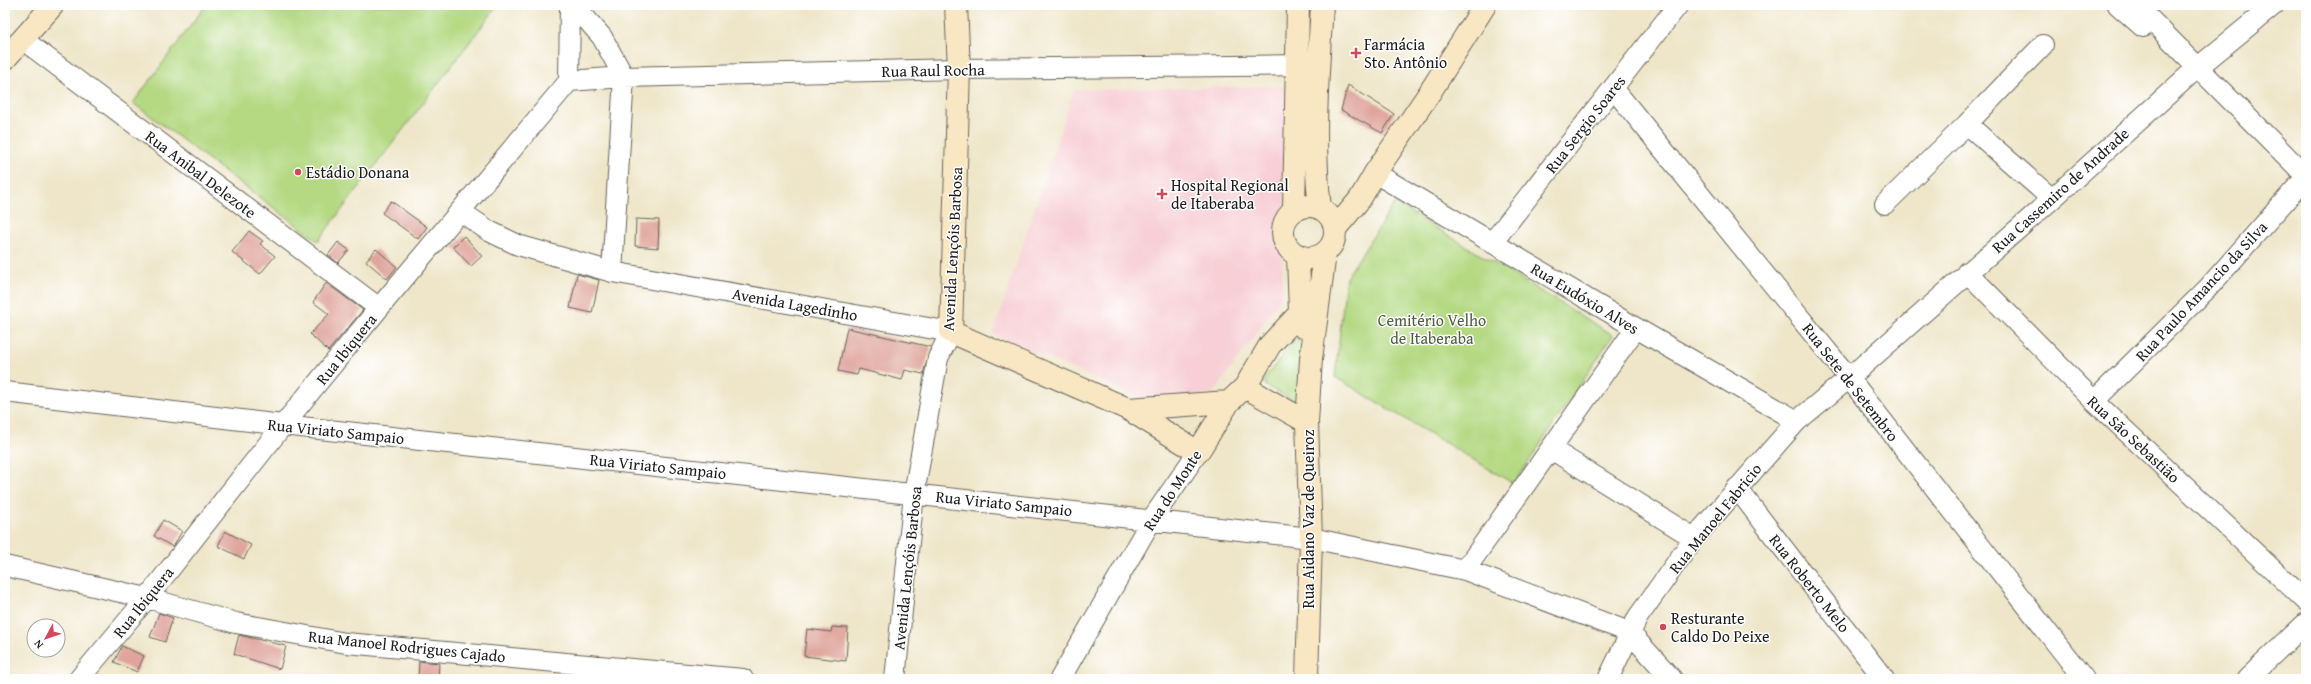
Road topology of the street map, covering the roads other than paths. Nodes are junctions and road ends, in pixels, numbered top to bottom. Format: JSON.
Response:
{"nodes":[{"id":1,"x":53,"y":5,"type":"edge"},
{"id":2,"x":570,"y":5,"type":"edge"},
{"id":3,"x":574,"y":5,"type":"edge"},
{"id":4,"x":956,"y":5,"type":"edge"},
{"id":5,"x":1298,"y":5,"type":"edge"},
{"id":6,"x":1322,"y":5,"type":"edge"},
{"id":7,"x":1485,"y":5,"type":"edge"},
{"id":8,"x":1678,"y":5,"type":"edge"},
{"id":9,"x":2118,"y":5,"type":"edge"},
{"id":10,"x":2136,"y":5,"type":"edge"},
{"id":11,"x":2274,"y":5,"type":"edge"},
{"id":12,"x":2165,"y":37,"type":"junction"},
{"id":13,"x":22,"y":40,"type":"junction"},
{"id":14,"x":2042,"y":45,"type":"dead end"},
{"id":15,"x":5,"y":59,"type":"edge"},
{"id":16,"x":1308,"y":65,"type":"junction"},
{"id":17,"x":2197,"y":68,"type":"junction"},
{"id":18,"x":959,"y":69,"type":"junction"},
{"id":19,"x":624,"y":77,"type":"junction"},
{"id":20,"x":569,"y":81,"type":"junction"},
{"id":21,"x":1613,"y":88,"type":"junction"},
{"id":22,"x":1967,"y":124,"type":"junction"},
{"id":23,"x":1317,"y":134,"type":"junction"},
{"id":24,"x":1295,"y":135,"type":"junction"},
{"id":25,"x":1375,"y":172,"type":"junction"},
{"id":26,"x":2306,"y":177,"type":"edge"},
{"id":27,"x":2052,"y":199,"type":"junction"},
{"id":28,"x":1885,"y":204,"type":"dead end"},
{"id":29,"x":1294,"y":210,"type":"junction"},
{"id":30,"x":460,"y":212,"type":"junction"},
{"id":31,"x":1328,"y":216,"type":"junction"},
{"id":32,"x":1492,"y":243,"type":"junction"},
{"id":33,"x":1324,"y":253,"type":"junction"},
{"id":34,"x":1298,"y":255,"type":"junction"},
{"id":35,"x":612,"y":272,"type":"junction"},
{"id":36,"x":1967,"y":272,"type":"junction"},
{"id":37,"x":379,"y":308,"type":"junction"},
{"id":38,"x":1300,"y":313,"type":"junction"},
{"id":39,"x":1636,"y":328,"type":"junction"},
{"id":40,"x":951,"y":332,"type":"junction"},
{"id":41,"x":1311,"y":359,"type":"junction"},
{"id":42,"x":1849,"y":378,"type":"junction"},
{"id":43,"x":1245,"y":387,"type":"junction"},
{"id":44,"x":5,"y":392,"type":"edge"},
{"id":45,"x":2094,"y":401,"type":"junction"},
{"id":46,"x":1229,"y":402,"type":"junction"},
{"id":47,"x":1128,"y":409,"type":"junction"},
{"id":48,"x":1797,"y":421,"type":"junction"},
{"id":49,"x":1307,"y":422,"type":"junction"},
{"id":50,"x":283,"y":425,"type":"junction"},
{"id":51,"x":1551,"y":449,"type":"junction"},
{"id":52,"x":1198,"y":452,"type":"junction"},
{"id":53,"x":1737,"y":488,"type":"junction"},
{"id":54,"x":914,"y":494,"type":"junction"},
{"id":55,"x":1152,"y":519,"type":"junction"},
{"id":56,"x":1311,"y":538,"type":"junction"},
{"id":57,"x":1694,"y":538,"type":"junction"},
{"id":58,"x":5,"y":566,"type":"edge"},
{"id":59,"x":1465,"y":570,"type":"junction"},
{"id":60,"x":147,"y":598,"type":"junction"},
{"id":61,"x":2306,"y":601,"type":"edge"},
{"id":62,"x":2306,"y":624,"type":"edge"},
{"id":63,"x":1629,"y":632,"type":"junction"},
{"id":64,"x":79,"y":679,"type":"edge"},
{"id":65,"x":743,"y":679,"type":"edge"},
{"id":66,"x":895,"y":679,"type":"edge"},
{"id":67,"x":1060,"y":679,"type":"edge"},
{"id":68,"x":1308,"y":679,"type":"edge"},
{"id":69,"x":1608,"y":679,"type":"edge"},
{"id":70,"x":1672,"y":679,"type":"edge"},
{"id":71,"x":1884,"y":679,"type":"edge"},
{"id":72,"x":2084,"y":679,"type":"edge"},
{"id":73,"x":2247,"y":679,"type":"edge"}],
"edges":[{"from":1,"to":13,"type":"street"},
{"from":2,"to":20,"type":"street"},
{"from":3,"to":19,"type":"street"},
{"from":4,"to":18,"type":"street","name":"Avenida Lençóis Barbosa"},
{"from":5,"to":16,"type":"street"},
{"from":6,"to":16,"type":"street"},
{"from":7,"to":25,"type":"street"},
{"from":8,"to":21,"type":"street","name":"Rua Sergio Soares"},
{"from":9,"to":12,"type":"street"},
{"from":10,"to":12,"type":"street"},
{"from":11,"to":17,"type":"street","name":"Rua Cassemiro de Andrade"},
{"from":12,"to":17,"type":"street"},
{"from":13,"to":15,"type":"street"},
{"from":13,"to":37,"type":"street","name":"Rua Anibal Delezote"},
{"from":14,"to":22,"type":"street"},
{"from":16,"to":18,"type":"street","name":"Rua Raul Rocha"},
{"from":16,"to":23,"type":"street"},
{"from":16,"to":24,"type":"street"},
{"from":17,"to":26,"type":"street"},
{"from":17,"to":27,"type":"street","name":"Rua Cassemiro de Andrade"},
{"from":18,"to":19,"type":"street","name":"Rua Raul Rocha"},
{"from":18,"to":40,"type":"street","name":"Avenida Lençóis Barbosa"},
{"from":19,"to":20,"type":"street","name":"Rua Raul Rocha"},
{"from":19,"to":35,"type":"street"},
{"from":20,"to":30,"type":"street","name":"Rua Ibiquera"},
{"from":21,"to":32,"type":"street","name":"Rua Sergio Soares"},
{"from":21,"to":42,"type":"street","name":"Rua Sete de Setembro"},
{"from":22,"to":27,"type":"street"},
{"from":22,"to":28,"type":"street"},
{"from":23,"to":24,"type":"street"},
{"from":23,"to":31,"type":"street"},
{"from":24,"to":29,"type":"street"},
{"from":25,"to":31,"type":"street"},
{"from":25,"to":32,"type":"street","name":"Rua Eudóxio Alves"},
{"from":26,"to":45,"type":"street","name":"Rua Paulo Amancio da Silva"},
{"from":27,"to":36,"type":"street","name":"Rua Cassemiro de Andrade"},
{"from":29,"to":31,"type":"street"},
{"from":29,"to":34,"type":"street"},
{"from":30,"to":35,"type":"street","name":"Avenida Lagedinho"},
{"from":30,"to":37,"type":"street","name":"Rua Ibiquera"},
{"from":31,"to":33,"type":"street"},
{"from":32,"to":39,"type":"street","name":"Rua Eudóxio Alves"},
{"from":33,"to":34,"type":"street"},
{"from":33,"to":41,"type":"street","name":"Rua Aidano Vaz de Queiroz"},
{"from":34,"to":38,"type":"street","name":"Rua Aidano Vaz de Queiroz"},
{"from":35,"to":40,"type":"street","name":"Avenida Lagedinho"},
{"from":36,"to":42,"type":"street","name":"Rua Cassemiro de Andrade"},
{"from":36,"to":45,"type":"street","name":"Rua São Sebastião"},
{"from":37,"to":50,"type":"street","name":"Rua Ibiquera"},
{"from":38,"to":41,"type":"street","name":"Rua Aidano Vaz de Queiroz"},
{"from":38,"to":43,"type":"street","name":"Rua do Monte"},
{"from":39,"to":48,"type":"street","name":"Rua Eudóxio Alves"},
{"from":39,"to":51,"type":"street"},
{"from":40,"to":47,"type":"street","name":"Avenida Lagedinho"},
{"from":40,"to":54,"type":"street","name":"Avenida Lençóis Barbosa"},
{"from":41,"to":49,"type":"street","name":"Rua Aidano Vaz de Queiroz"},
{"from":42,"to":48,"type":"street","name":"Rua Manoel Fabricio"},
{"from":42,"to":72,"type":"street","name":"Rua Sete de Setembro"},
{"from":43,"to":46,"type":"street","name":"Rua do Monte"},
{"from":43,"to":49,"type":"street"},
{"from":44,"to":50,"type":"street","name":"Rua Viriato Sampaio"},
{"from":45,"to":61,"type":"street","name":"Rua São Sebastião"},
{"from":46,"to":47,"type":"street","name":"Avenida Lagedinho"},
{"from":46,"to":52,"type":"street","name":"Rua do Monte"},
{"from":47,"to":52,"type":"street","name":"Avenida Lagedinho"},
{"from":48,"to":53,"type":"street","name":"Rua Manoel Fabricio"},
{"from":49,"to":56,"type":"street","name":"Rua Aidano Vaz de Queiroz"},
{"from":50,"to":54,"type":"street","name":"Rua Viriato Sampaio"},
{"from":50,"to":60,"type":"street","name":"Rua Ibiquera"},
{"from":51,"to":57,"type":"street"},
{"from":51,"to":59,"type":"street"},
{"from":52,"to":55,"type":"street","name":"Rua do Monte"},
{"from":53,"to":57,"type":"street","name":"Rua Manoel Fabricio"},
{"from":53,"to":71,"type":"street","name":"Rua Roberto Melo"},
{"from":54,"to":55,"type":"street","name":"Rua Viriato Sampaio"},
{"from":54,"to":66,"type":"street","name":"Avenida Lençóis Barbosa"},
{"from":55,"to":56,"type":"street","name":"Rua Viriato Sampaio"},
{"from":55,"to":67,"type":"street","name":"Rua do Monte"},
{"from":56,"to":59,"type":"street","name":"Rua Viriato Sampaio"},
{"from":56,"to":68,"type":"street","name":"Rua Aidano Vaz de Queiroz"},
{"from":57,"to":63,"type":"street","name":"Rua Manoel Fabricio"},
{"from":58,"to":60,"type":"street","name":"Rua Manoel Rodrigues Cajado"},
{"from":59,"to":63,"type":"street","name":"Rua Viriato Sampaio"},
{"from":60,"to":64,"type":"street","name":"Rua Ibiquera"},
{"from":60,"to":65,"type":"street","name":"Rua Manoel Rodrigues Cajado"},
{"from":62,"to":73,"type":"street"},
{"from":63,"to":69,"type":"street","name":"Rua Manoel Fabricio"},
{"from":63,"to":70,"type":"street"}]}
